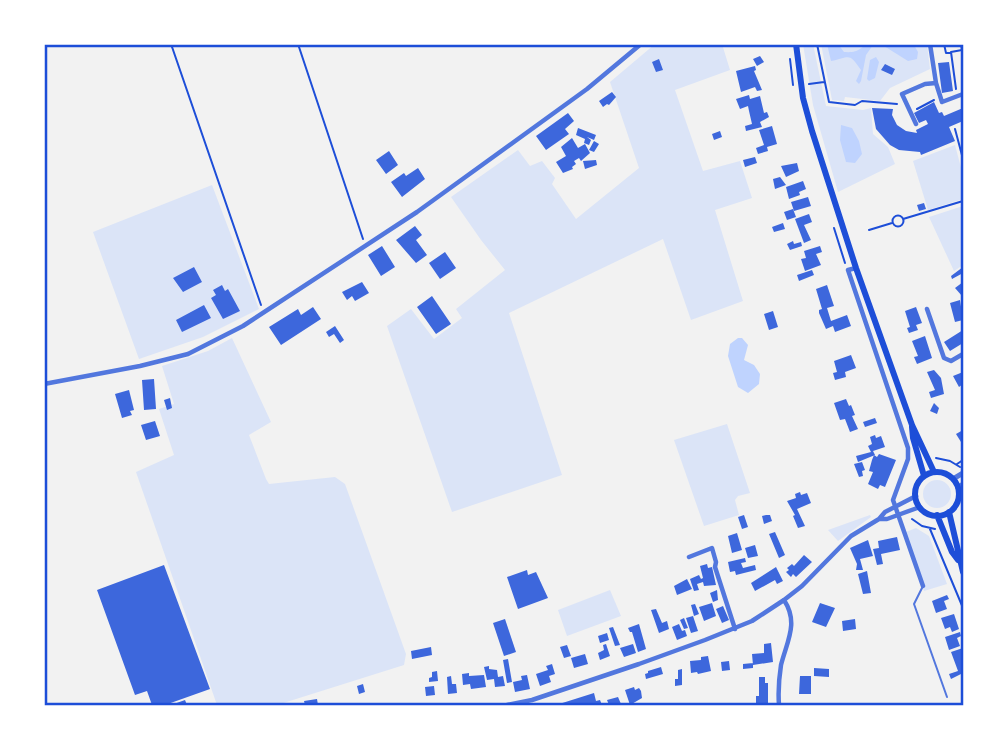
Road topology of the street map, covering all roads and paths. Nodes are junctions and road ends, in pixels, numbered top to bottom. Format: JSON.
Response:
{"nodes":[{"id":1,"x":171,"y":44,"type":"edge"},
{"id":2,"x":298,"y":44,"type":"edge"},
{"id":3,"x":641,"y":44,"type":"edge"},
{"id":4,"x":796,"y":44,"type":"edge"},
{"id":5,"x":817,"y":44,"type":"edge"},
{"id":6,"x":930,"y":44,"type":"edge"},
{"id":7,"x":944,"y":44,"type":"edge"},
{"id":8,"x":961,"y":44,"type":"edge"},
{"id":9,"x":963,"y":50,"type":"edge"},
{"id":10,"x":951,"y":52,"type":"junction"},
{"id":11,"x":963,"y":61,"type":"edge"},
{"id":12,"x":936,"y":83,"type":"junction"},
{"id":13,"x":960,"y":95,"type":"edge"},
{"id":14,"x":940,"y":98,"type":"junction"},
{"id":15,"x":905,"y":103,"type":"junction"},
{"id":16,"x":910,"y":112,"type":"junction"},
{"id":17,"x":916,"y":124,"type":"dead end"},
{"id":18,"x":955,"y":129,"type":"dead end"},
{"id":19,"x":963,"y":159,"type":"edge"},
{"id":20,"x":963,"y":201,"type":"edge"},
{"id":21,"x":903,"y":219,"type":"junction"},
{"id":22,"x":892,"y":223,"type":"junction"},
{"id":23,"x":869,"y":230,"type":"dead end"},
{"id":24,"x":366,"y":247,"type":"junction"},
{"id":25,"x":856,"y":268,"type":"junction"},
{"id":26,"x":927,"y":309,"type":"dead end"},
{"id":27,"x":264,"y":313,"type":"junction"},
{"id":28,"x":963,"y":354,"type":"edge"},
{"id":29,"x":44,"y":384,"type":"edge"},
{"id":30,"x":912,"y":425,"type":"junction"},
{"id":31,"x":963,"y":460,"type":"edge"},
{"id":32,"x":957,"y":464,"type":"dead end"},
{"id":33,"x":934,"y":472,"type":"junction"},
{"id":34,"x":963,"y":473,"type":"edge"},
{"id":35,"x":924,"y":476,"type":"junction"},
{"id":36,"x":953,"y":479,"type":"junction"},
{"id":37,"x":961,"y":486,"type":"edge"},
{"id":38,"x":916,"y":496,"type":"junction"},
{"id":39,"x":920,"y":507,"type":"junction"},
{"id":40,"x":896,"y":510,"type":"junction"},
{"id":41,"x":906,"y":512,"type":"junction"},
{"id":42,"x":949,"y":512,"type":"junction"},
{"id":43,"x":937,"y":515,"type":"junction"},
{"id":44,"x":879,"y":519,"type":"junction"},
{"id":45,"x":689,"y":557,"type":"dead end"},
{"id":46,"x":959,"y":561,"type":"junction"},
{"id":47,"x":963,"y":572,"type":"edge"},
{"id":48,"x":923,"y":586,"type":"joint"},
{"id":49,"x":785,"y":600,"type":"junction"},
{"id":50,"x":963,"y":608,"type":"edge"},
{"id":51,"x":735,"y":629,"type":"junction"},
{"id":52,"x":947,"y":696,"type":"dead end"},
{"id":53,"x":507,"y":705,"type":"edge"},
{"id":54,"x":779,"y":705,"type":"edge"}],
"edges":[{"from":1,"to":27,"type":"path"},
{"from":2,"to":24,"type":"path"},
{"from":3,"to":24,"type":"street"},
{"from":4,"to":25,"type":"main road"},
{"from":5,"to":15,"type":"path"},
{"from":6,"to":12,"type":"street"},
{"from":7,"to":10,"type":"path"},
{"from":8,"to":9,"type":"path"},
{"from":9,"to":10,"type":"path"},
{"from":9,"to":11,"type":"path"},
{"from":10,"to":13,"type":"path"},
{"from":12,"to":14,"type":"street"},
{"from":12,"to":15,"type":"street"},
{"from":13,"to":14,"type":"street"},
{"from":14,"to":16,"type":"path"},
{"from":15,"to":16,"type":"street"},
{"from":16,"to":17,"type":"street"},
{"from":18,"to":19,"type":"path"},
{"from":20,"to":21,"type":"path"},
{"from":21,"to":22,"type":"path"},
{"from":21,"to":22,"type":"path"},
{"from":22,"to":23,"type":"path"},
{"from":24,"to":27,"type":"street"},
{"from":25,"to":30,"type":"main road"},
{"from":25,"to":40,"type":"street"},
{"from":26,"to":28,"type":"street"},
{"from":27,"to":29,"type":"street"},
{"from":30,"to":33,"type":"main road"},
{"from":30,"to":35,"type":"main road"},
{"from":31,"to":32,"type":"path"},
{"from":33,"to":35,"type":"main road"},
{"from":33,"to":36,"type":"main road"},
{"from":34,"to":36,"type":"street"},
{"from":35,"to":38,"type":"main road"},
{"from":36,"to":37,"type":"main road"},
{"from":37,"to":42,"type":"main road"},
{"from":38,"to":39,"type":"main road"},
{"from":38,"to":40,"type":"street"},
{"from":39,"to":41,"type":"street"},
{"from":39,"to":43,"type":"main road"},
{"from":40,"to":41,"type":"street"},
{"from":40,"to":44,"type":"street"},
{"from":40,"to":44,"type":"street"},
{"from":40,"to":48,"type":"street"},
{"from":41,"to":50,"type":"path"},
{"from":42,"to":43,"type":"main road"},
{"from":42,"to":46,"type":"main road"},
{"from":43,"to":46,"type":"main road"},
{"from":44,"to":49,"type":"street"},
{"from":45,"to":51,"type":"street"},
{"from":46,"to":47,"type":"main road"},
{"from":48,"to":52,"type":"lane"},
{"from":49,"to":51,"type":"street"},
{"from":49,"to":54,"type":"street"},
{"from":51,"to":53,"type":"street"}]}
